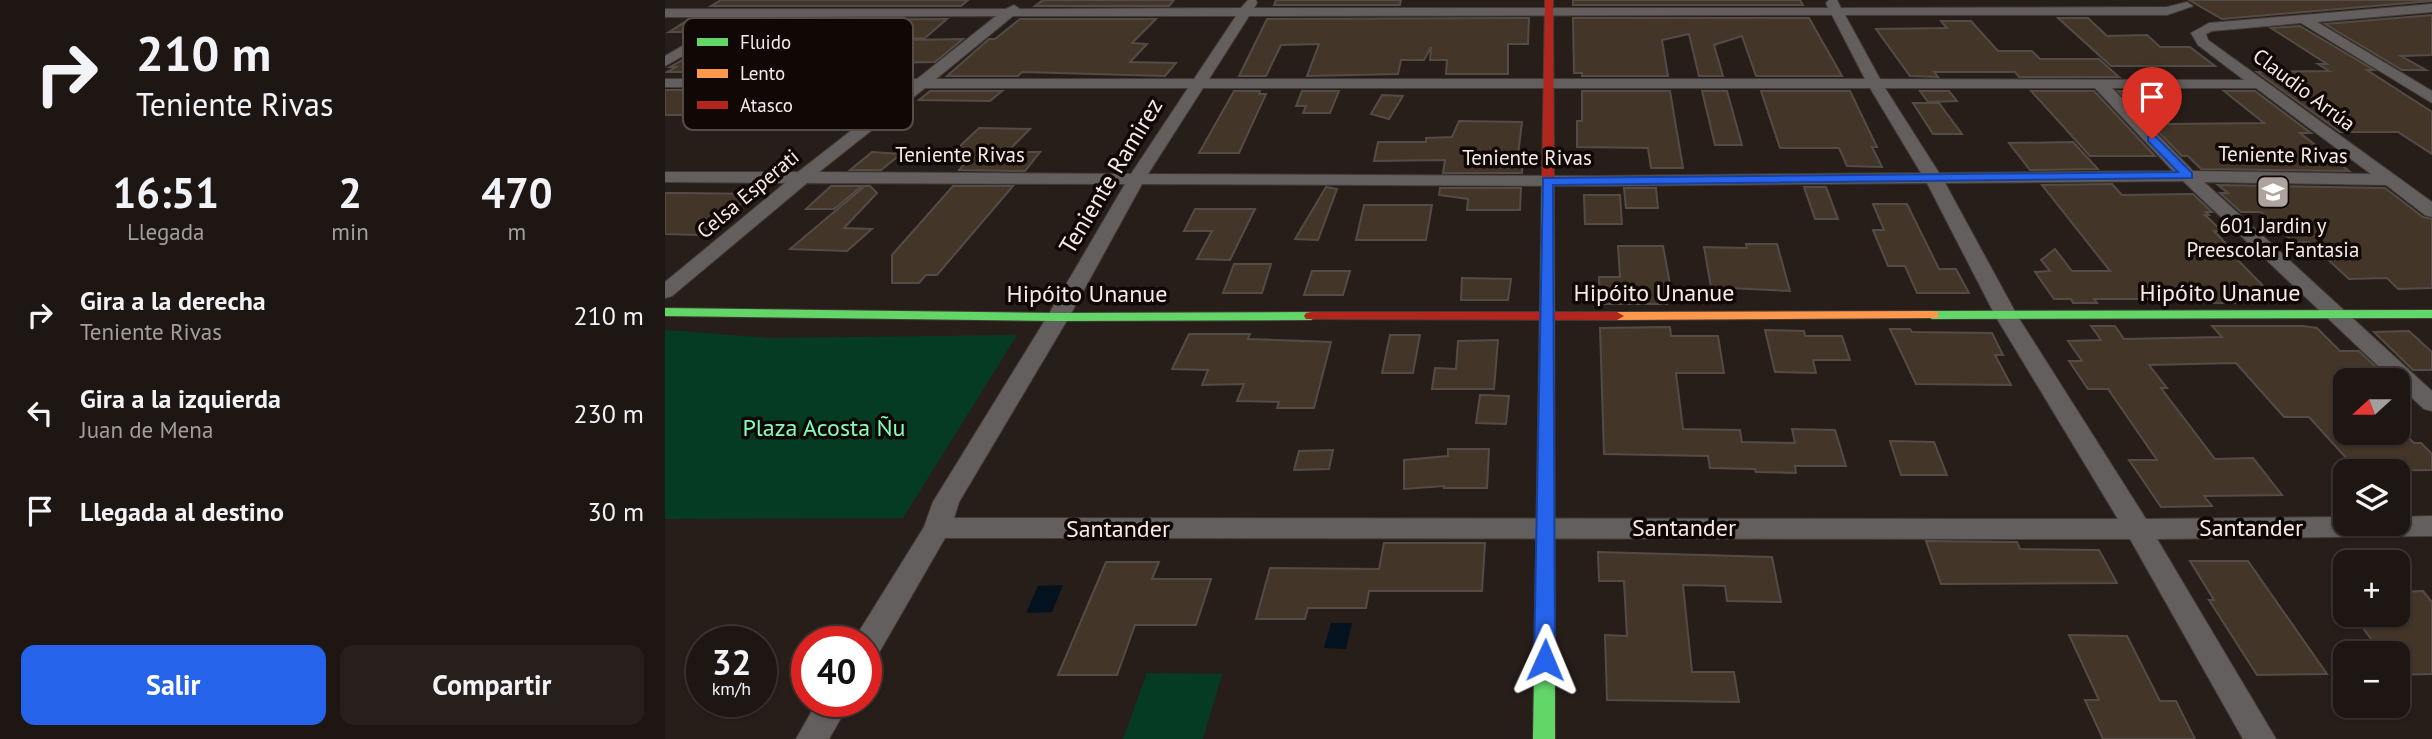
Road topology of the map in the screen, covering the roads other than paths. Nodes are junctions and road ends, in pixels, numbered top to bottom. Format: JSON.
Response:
{"nodes":[{"id":1,"x":770,"y":0,"type":"edge"},
{"id":2,"x":1024,"y":0,"type":"edge"},
{"id":3,"x":2182,"y":3,"type":"edge"},
{"id":4,"x":1249,"y":6,"type":"edge"},
{"id":5,"x":1549,"y":6,"type":"edge"},
{"id":6,"x":1834,"y":6,"type":"edge"},
{"id":7,"x":2432,"y":8,"type":"edge"},
{"id":8,"x":665,"y":13,"type":"edge"},
{"id":9,"x":750,"y":13,"type":"junction"},
{"id":10,"x":1011,"y":13,"type":"junction"},
{"id":11,"x":741,"y":18,"type":"edge"},
{"id":12,"x":2303,"y":19,"type":"junction"},
{"id":13,"x":2209,"y":27,"type":"junction"},
{"id":14,"x":683,"y":52,"type":"edge"},
{"id":15,"x":665,"y":62,"type":"edge"},
{"id":16,"x":913,"y":82,"type":"edge"},
{"id":17,"x":923,"y":82,"type":"junction"},
{"id":18,"x":665,"y":83,"type":"edge"},
{"id":19,"x":683,"y":83,"type":"edge"},
{"id":20,"x":2099,"y":84,"type":"junction"},
{"id":21,"x":2261,"y":84,"type":"junction"},
{"id":22,"x":1198,"y":85,"type":"junction"},
{"id":23,"x":1549,"y":85,"type":"junction"},
{"id":24,"x":1876,"y":86,"type":"junction"},
{"id":25,"x":913,"y":90,"type":"edge"},
{"id":26,"x":2432,"y":97,"type":"edge"},
{"id":27,"x":862,"y":130,"type":"edge"},
{"id":28,"x":1931,"y":176,"type":"junction"},
{"id":29,"x":2188,"y":176,"type":"junction"},
{"id":30,"x":665,"y":177,"type":"edge"},
{"id":31,"x":803,"y":177,"type":"junction"},
{"id":32,"x":1137,"y":178,"type":"junction"},
{"id":33,"x":2389,"y":180,"type":"junction"},
{"id":34,"x":1547,"y":181,"type":"junction"},
{"id":35,"x":2432,"y":211,"type":"edge"},
{"id":36,"x":665,"y":292,"type":"edge"},
{"id":37,"x":665,"y":312,"type":"edge"},
{"id":38,"x":2337,"y":314,"type":"junction"},
{"id":39,"x":2432,"y":314,"type":"edge"},
{"id":40,"x":1545,"y":315,"type":"junction"},
{"id":41,"x":1058,"y":317,"type":"junction"},
{"id":42,"x":2007,"y":317,"type":"junction"},
{"id":43,"x":2432,"y":404,"type":"edge"},
{"id":44,"x":2432,"y":526,"type":"edge"},
{"id":45,"x":1546,"y":527,"type":"junction"},
{"id":46,"x":937,"y":528,"type":"junction"},
{"id":47,"x":2138,"y":529,"type":"junction"},
{"id":48,"x":879,"y":626,"type":"edge"},
{"id":49,"x":825,"y":717,"type":"edge"},
{"id":50,"x":812,"y":739,"type":"edge"},
{"id":51,"x":1544,"y":739,"type":"edge"},
{"id":52,"x":2260,"y":739,"type":"edge"}],
"edges":[{"from":1,"to":9,"type":"street"},
{"from":2,"to":10,"type":"street","name":"Celsa Esperati"},
{"from":3,"to":6,"type":"street"},
{"from":3,"to":13,"type":"street"},
{"from":4,"to":5,"type":"street"},
{"from":4,"to":10,"type":"street"},
{"from":4,"to":22,"type":"street","name":"Teniente Ramirez"},
{"from":5,"to":6,"type":"street"},
{"from":5,"to":23,"type":"street"},
{"from":6,"to":24,"type":"street"},
{"from":7,"to":12,"type":"street"},
{"from":8,"to":9,"type":"street"},
{"from":9,"to":10,"type":"street"},
{"from":9,"to":11,"type":"street"},
{"from":10,"to":17,"type":"street","name":"Celsa Esperati"},
{"from":12,"to":13,"type":"street"},
{"from":12,"to":26,"type":"street"},
{"from":13,"to":21,"type":"street","name":"Claudio Arrúa"},
{"from":14,"to":15,"type":"street"},
{"from":16,"to":17,"type":"street"},
{"from":17,"to":22,"type":"street"},
{"from":17,"to":25,"type":"street","name":"Celsa Esperati"},
{"from":18,"to":19,"type":"street"},
{"from":20,"to":21,"type":"street"},
{"from":20,"to":24,"type":"street"},
{"from":20,"to":29,"type":"street"},
{"from":21,"to":33,"type":"street","name":"Claudio Arrúa"},
{"from":22,"to":23,"type":"street"},
{"from":22,"to":32,"type":"street","name":"Teniente Ramirez"},
{"from":23,"to":24,"type":"street"},
{"from":23,"to":34,"type":"street"},
{"from":24,"to":28,"type":"street"},
{"from":27,"to":31,"type":"street","name":"Celsa Esperati"},
{"from":28,"to":29,"type":"street","name":"Teniente Rivas"},
{"from":28,"to":34,"type":"street","name":"Teniente Rivas"},
{"from":28,"to":42,"type":"street"},
{"from":29,"to":33,"type":"street","name":"Teniente Rivas"},
{"from":29,"to":38,"type":"street"},
{"from":30,"to":31,"type":"street","name":"Teniente Rivas"},
{"from":31,"to":32,"type":"street","name":"Teniente Rivas"},
{"from":31,"to":36,"type":"street","name":"Celsa Esperati"},
{"from":32,"to":34,"type":"street","name":"Teniente Rivas"},
{"from":32,"to":41,"type":"street","name":"Teniente Ramirez"},
{"from":33,"to":35,"type":"street","name":"Claudio Arrúa"},
{"from":34,"to":40,"type":"street"},
{"from":37,"to":41,"type":"street","name":"Hipóito Unanue"},
{"from":38,"to":39,"type":"street","name":"Hipóito Unanue"},
{"from":38,"to":42,"type":"street","name":"Hipóito Unanue"},
{"from":38,"to":43,"type":"street"},
{"from":40,"to":41,"type":"street","name":"Hipóito Unanue"},
{"from":40,"to":42,"type":"street","name":"Hipóito Unanue"},
{"from":40,"to":45,"type":"street"},
{"from":41,"to":46,"type":"street","name":"Teniente Ramirez"},
{"from":42,"to":47,"type":"street"},
{"from":44,"to":47,"type":"street","name":"Santander"},
{"from":45,"to":46,"type":"street","name":"Santander"},
{"from":45,"to":47,"type":"street","name":"Santander"},
{"from":45,"to":51,"type":"street"},
{"from":46,"to":48,"type":"street"},
{"from":47,"to":52,"type":"street"},
{"from":49,"to":50,"type":"street"}]}
